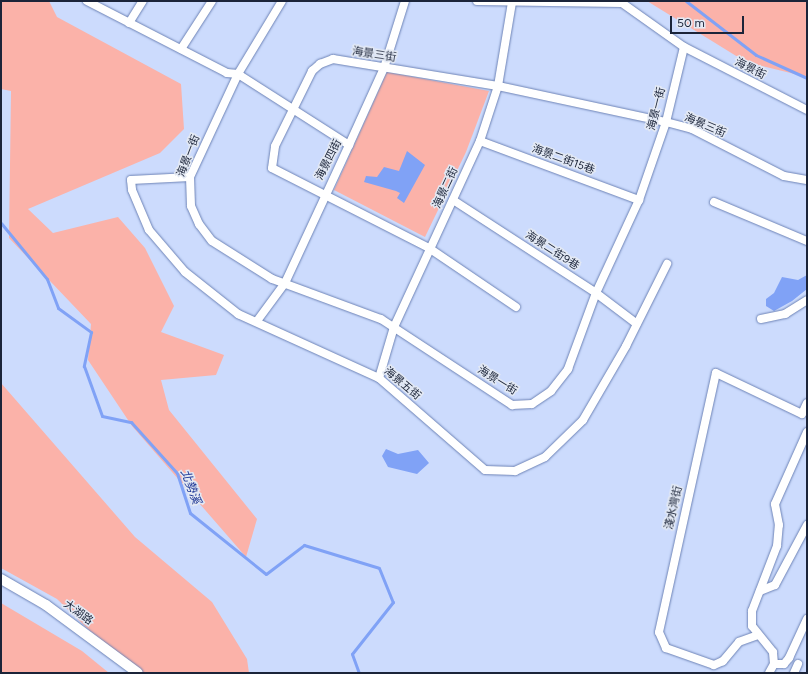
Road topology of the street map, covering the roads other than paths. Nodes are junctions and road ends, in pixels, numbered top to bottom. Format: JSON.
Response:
{"nodes":[{"id":1,"x":87,"y":1,"type":"edge"},
{"id":2,"x":143,"y":1,"type":"edge"},
{"id":3,"x":212,"y":1,"type":"edge"},
{"id":4,"x":282,"y":1,"type":"edge"},
{"id":5,"x":405,"y":1,"type":"edge"},
{"id":6,"x":477,"y":1,"type":"edge"},
{"id":7,"x":512,"y":2,"type":"junction"},
{"id":8,"x":129,"y":23,"type":"junction"},
{"id":9,"x":684,"y":47,"type":"junction"},
{"id":10,"x":181,"y":49,"type":"junction"},
{"id":11,"x":384,"y":68,"type":"junction"},
{"id":12,"x":238,"y":74,"type":"junction"},
{"id":13,"x":498,"y":86,"type":"junction"},
{"id":14,"x":294,"y":110,"type":"junction"},
{"id":15,"x":807,"y":110,"type":"edge"},
{"id":16,"x":666,"y":122,"type":"junction"},
{"id":17,"x":480,"y":142,"type":"junction"},
{"id":18,"x":349,"y":145,"type":"junction"},
{"id":19,"x":190,"y":177,"type":"junction"},
{"id":20,"x":807,"y":180,"type":"edge"},
{"id":21,"x":324,"y":194,"type":"junction"},
{"id":22,"x":453,"y":200,"type":"junction"},
{"id":23,"x":639,"y":200,"type":"junction"},
{"id":24,"x":714,"y":202,"type":"dead end"},
{"id":25,"x":807,"y":241,"type":"edge"},
{"id":26,"x":429,"y":248,"type":"junction"},
{"id":27,"x":667,"y":264,"type":"dead end"},
{"id":28,"x":285,"y":283,"type":"junction"},
{"id":29,"x":596,"y":293,"type":"junction"},
{"id":30,"x":807,"y":300,"type":"edge"},
{"id":31,"x":516,"y":307,"type":"dead end"},
{"id":32,"x":761,"y":319,"type":"dead end"},
{"id":33,"x":257,"y":321,"type":"junction"},
{"id":34,"x":637,"y":324,"type":"junction"},
{"id":35,"x":394,"y":327,"type":"junction"},
{"id":36,"x":379,"y":378,"type":"junction"},
{"id":37,"x":807,"y":403,"type":"edge"},
{"id":38,"x":807,"y":432,"type":"edge"},
{"id":39,"x":807,"y":525,"type":"edge"},
{"id":40,"x":1,"y":579,"type":"edge"},
{"id":41,"x":760,"y":591,"type":"junction"},
{"id":42,"x":807,"y":619,"type":"edge"},
{"id":43,"x":758,"y":635,"type":"junction"},
{"id":44,"x":774,"y":664,"type":"junction"},
{"id":45,"x":798,"y":664,"type":"dead end"},
{"id":46,"x":138,"y":673,"type":"edge"},
{"id":47,"x":769,"y":673,"type":"edge"},
{"id":48,"x":794,"y":673,"type":"edge"}],
"edges":[{"from":1,"to":8,"type":"street"},
{"from":2,"to":8,"type":"street"},
{"from":3,"to":10,"type":"street"},
{"from":4,"to":12,"type":"street","name":"海景一街"},
{"from":5,"to":11,"type":"street","name":"海景四街"},
{"from":6,"to":7,"type":"street"},
{"from":7,"to":9,"type":"street"},
{"from":7,"to":13,"type":"street","name":"海景二街"},
{"from":8,"to":10,"type":"street"},
{"from":9,"to":15,"type":"street","name":"海景街"},
{"from":9,"to":16,"type":"street","name":"海景一街"},
{"from":10,"to":12,"type":"street"},
{"from":11,"to":13,"type":"street","name":"海景三街"},
{"from":11,"to":14,"type":"street","name":"海景三街"},
{"from":11,"to":18,"type":"street","name":"海景四街"},
{"from":12,"to":14,"type":"street"},
{"from":12,"to":19,"type":"street","name":"海景一街"},
{"from":13,"to":16,"type":"street","name":"海景三街"},
{"from":13,"to":17,"type":"street","name":"海景二街"},
{"from":14,"to":18,"type":"street"},
{"from":14,"to":21,"type":"street","name":"海景三街"},
{"from":16,"to":20,"type":"street","name":"海景三街"},
{"from":16,"to":23,"type":"street","name":"海景一街"},
{"from":17,"to":22,"type":"street","name":"海景二街"},
{"from":17,"to":23,"type":"street","name":"海景二街15巷"},
{"from":18,"to":21,"type":"street","name":"海景四街"},
{"from":19,"to":28,"type":"street","name":"海景一街"},
{"from":19,"to":33,"type":"street","name":"海景五街"},
{"from":21,"to":26,"type":"street","name":"海景三街"},
{"from":21,"to":28,"type":"street","name":"海景四街"},
{"from":22,"to":26,"type":"street","name":"海景二街"},
{"from":22,"to":29,"type":"street","name":"海景二街9巷"},
{"from":23,"to":29,"type":"street","name":"海景一街"},
{"from":24,"to":25,"type":"street"},
{"from":26,"to":31,"type":"street","name":"海景三街"},
{"from":26,"to":35,"type":"street","name":"海景二街"},
{"from":27,"to":34,"type":"street","name":"海景五街"},
{"from":28,"to":33,"type":"street","name":"海景四街"},
{"from":28,"to":35,"type":"street","name":"海景一街"},
{"from":29,"to":34,"type":"street","name":"海景二街9巷"},
{"from":29,"to":35,"type":"street","name":"海景一街"},
{"from":30,"to":32,"type":"street"},
{"from":33,"to":36,"type":"street","name":"海景五街"},
{"from":34,"to":36,"type":"street","name":"海景五街"},
{"from":35,"to":36,"type":"street","name":"海景二街"},
{"from":37,"to":43,"type":"street","name":"淺水灣街"},
{"from":38,"to":41,"type":"street"},
{"from":39,"to":41,"type":"street"},
{"from":40,"to":46,"type":"street","name":"大湖路"},
{"from":41,"to":43,"type":"street"},
{"from":42,"to":44,"type":"street"},
{"from":43,"to":44,"type":"street"},
{"from":44,"to":47,"type":"street"},
{"from":45,"to":48,"type":"street"}]}
